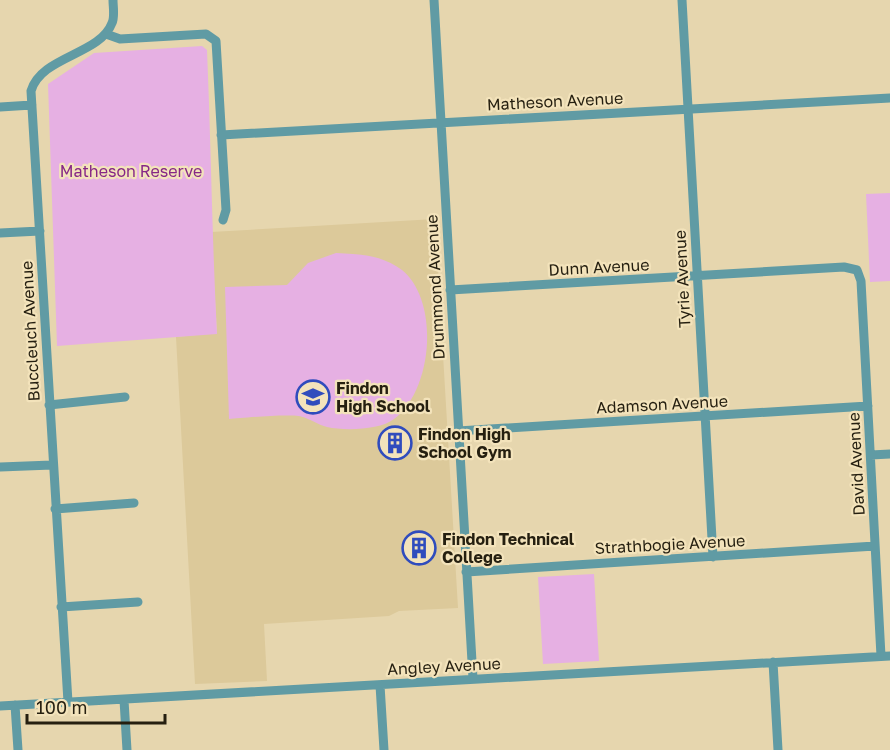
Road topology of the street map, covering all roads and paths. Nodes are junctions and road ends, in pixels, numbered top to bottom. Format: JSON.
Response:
{"nodes":[{"id":1,"x":113,"y":0,"type":"edge"},
{"id":2,"x":434,"y":0,"type":"edge"},
{"id":3,"x":682,"y":0,"type":"edge"},
{"id":4,"x":106,"y":34,"type":"junction"},
{"id":5,"x":890,"y":98,"type":"edge"},
{"id":6,"x":32,"y":105,"type":"junction"},
{"id":7,"x":0,"y":107,"type":"edge"},
{"id":8,"x":687,"y":109,"type":"junction"},
{"id":9,"x":441,"y":123,"type":"junction"},
{"id":10,"x":221,"y":135,"type":"junction"},
{"id":11,"x":223,"y":220,"type":"dead end"},
{"id":12,"x":40,"y":231,"type":"junction"},
{"id":13,"x":0,"y":233,"type":"edge"},
{"id":14,"x":857,"y":270,"type":"joint"},
{"id":15,"x":696,"y":276,"type":"junction"},
{"id":16,"x":450,"y":290,"type":"junction"},
{"id":17,"x":125,"y":397,"type":"dead end"},
{"id":18,"x":49,"y":405,"type":"junction"},
{"id":19,"x":868,"y":406,"type":"junction"},
{"id":20,"x":704,"y":416,"type":"junction"},
{"id":21,"x":458,"y":431,"type":"junction"},
{"id":22,"x":890,"y":454,"type":"edge"},
{"id":23,"x":871,"y":455,"type":"junction"},
{"id":24,"x":52,"y":465,"type":"junction"},
{"id":25,"x":0,"y":467,"type":"edge"},
{"id":26,"x":134,"y":503,"type":"dead end"},
{"id":27,"x":55,"y":508,"type":"junction"},
{"id":28,"x":875,"y":546,"type":"junction"},
{"id":29,"x":713,"y":556,"type":"junction"},
{"id":30,"x":466,"y":572,"type":"junction"},
{"id":31,"x":138,"y":602,"type":"dead end"},
{"id":32,"x":61,"y":607,"type":"junction"},
{"id":33,"x":886,"y":656,"type":"edge"},
{"id":34,"x":773,"y":662,"type":"junction"},
{"id":35,"x":473,"y":679,"type":"junction"},
{"id":36,"x":380,"y":685,"type":"junction"},
{"id":37,"x":124,"y":700,"type":"junction"},
{"id":38,"x":68,"y":702,"type":"junction"},
{"id":39,"x":15,"y":705,"type":"junction"},
{"id":40,"x":0,"y":706,"type":"edge"},
{"id":41,"x":18,"y":750,"type":"edge"},
{"id":42,"x":127,"y":750,"type":"edge"},
{"id":43,"x":384,"y":750,"type":"edge"},
{"id":44,"x":778,"y":750,"type":"edge"}],
"edges":[{"from":1,"to":4,"type":"street"},
{"from":2,"to":9,"type":"street","name":"Drummond Avenue"},
{"from":3,"to":8,"type":"street","name":"Tyrie Avenue"},
{"from":4,"to":6,"type":"street","name":"Buccleuch Avenue"},
{"from":4,"to":10,"type":"street"},
{"from":5,"to":8,"type":"street","name":"Matheson Avenue"},
{"from":6,"to":7,"type":"street"},
{"from":6,"to":12,"type":"street","name":"Buccleuch Avenue"},
{"from":8,"to":9,"type":"street","name":"Matheson Avenue"},
{"from":8,"to":15,"type":"street","name":"Tyrie Avenue"},
{"from":9,"to":10,"type":"street","name":"Matheson Avenue"},
{"from":9,"to":16,"type":"street","name":"Drummond Avenue"},
{"from":10,"to":11,"type":"street"},
{"from":12,"to":13,"type":"street"},
{"from":12,"to":18,"type":"street","name":"Buccleuch Avenue"},
{"from":14,"to":15,"type":"street","name":"Dunn Avenue"},
{"from":14,"to":19,"type":"street","name":"David Avenue"},
{"from":15,"to":16,"type":"street","name":"Dunn Avenue"},
{"from":15,"to":20,"type":"street","name":"Tyrie Avenue"},
{"from":16,"to":21,"type":"street","name":"Drummond Avenue"},
{"from":17,"to":18,"type":"street"},
{"from":18,"to":24,"type":"street","name":"Buccleuch Avenue"},
{"from":19,"to":20,"type":"street","name":"Adamson Avenue"},
{"from":19,"to":23,"type":"street","name":"David Avenue"},
{"from":20,"to":21,"type":"street","name":"Adamson Avenue"},
{"from":20,"to":29,"type":"street","name":"Tyrie Avenue"},
{"from":21,"to":30,"type":"street","name":"Drummond Avenue"},
{"from":22,"to":23,"type":"street"},
{"from":23,"to":28,"type":"street","name":"David Avenue"},
{"from":24,"to":25,"type":"street"},
{"from":24,"to":27,"type":"street","name":"Buccleuch Avenue"},
{"from":26,"to":27,"type":"street"},
{"from":27,"to":32,"type":"street","name":"Buccleuch Avenue"},
{"from":28,"to":29,"type":"street","name":"Strathbogie Avenue"},
{"from":28,"to":33,"type":"street","name":"David Avenue"},
{"from":29,"to":30,"type":"street","name":"Strathbogie Avenue"},
{"from":30,"to":35,"type":"street","name":"Drummond Avenue"},
{"from":31,"to":32,"type":"street"},
{"from":32,"to":38,"type":"street","name":"Buccleuch Avenue"},
{"from":33,"to":34,"type":"street","name":"Angley Avenue"},
{"from":34,"to":35,"type":"street","name":"Angley Avenue"},
{"from":34,"to":44,"type":"street"},
{"from":35,"to":36,"type":"street","name":"Angley Avenue"},
{"from":36,"to":37,"type":"street","name":"Angley Avenue"},
{"from":36,"to":43,"type":"street"},
{"from":37,"to":38,"type":"street","name":"Angley Avenue"},
{"from":37,"to":42,"type":"street"},
{"from":38,"to":39,"type":"street","name":"Angley Avenue"},
{"from":39,"to":40,"type":"street","name":"Angley Avenue"},
{"from":39,"to":41,"type":"street"}]}
